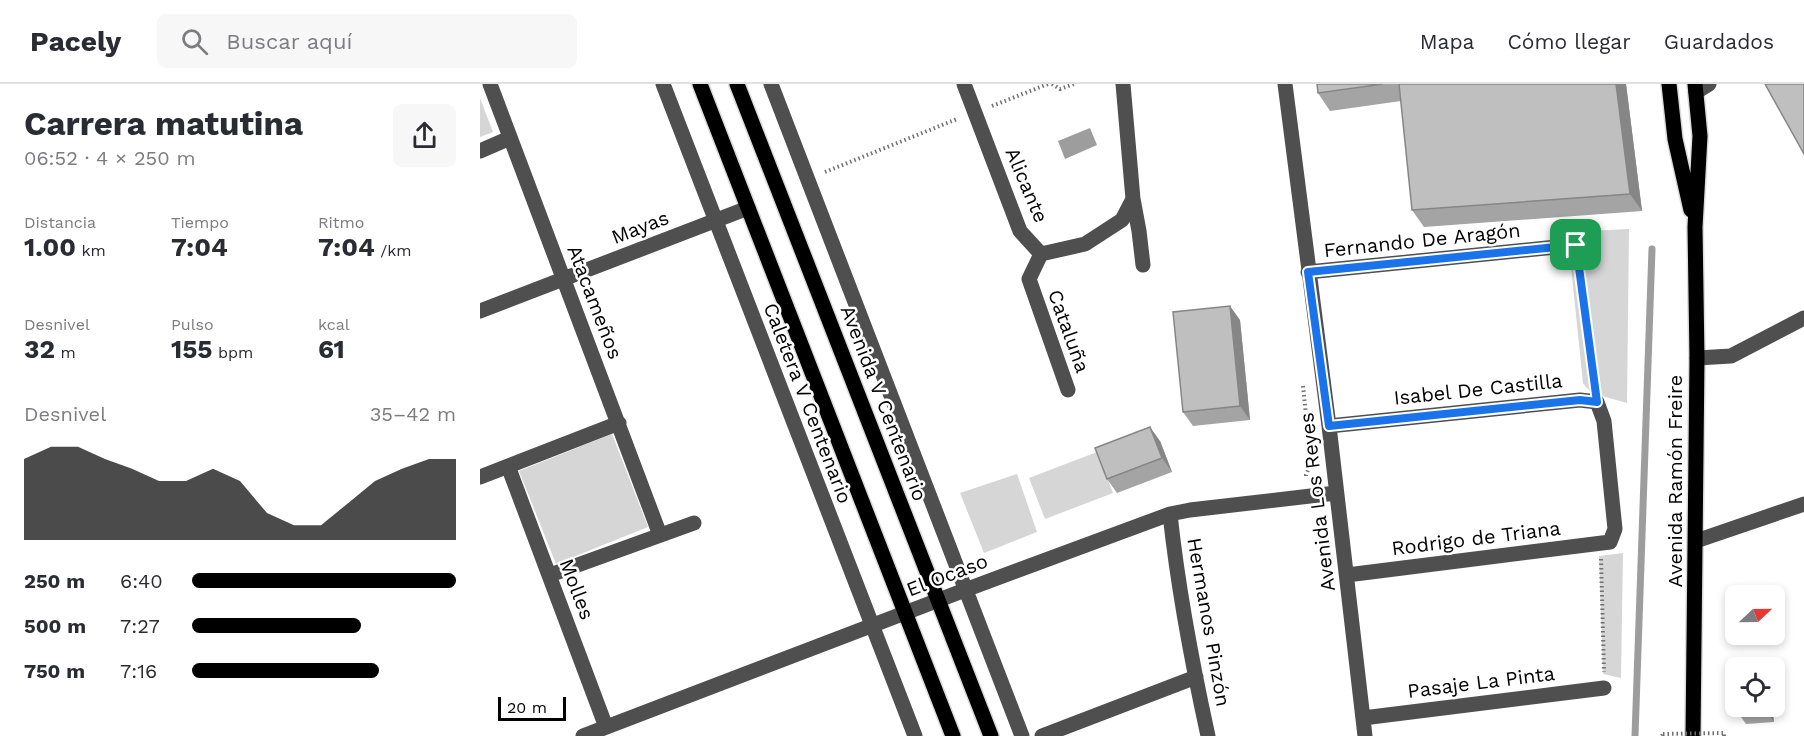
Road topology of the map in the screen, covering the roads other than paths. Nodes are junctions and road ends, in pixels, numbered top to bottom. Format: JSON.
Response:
{"nodes":[{"id":1,"x":490,"y":84,"type":"edge"},
{"id":2,"x":663,"y":84,"type":"edge"},
{"id":3,"x":700,"y":84,"type":"edge"},
{"id":4,"x":737,"y":84,"type":"edge"},
{"id":5,"x":771,"y":84,"type":"edge"},
{"id":6,"x":964,"y":84,"type":"edge"},
{"id":7,"x":1123,"y":84,"type":"edge"},
{"id":8,"x":1285,"y":84,"type":"edge"},
{"id":9,"x":1669,"y":84,"type":"edge"},
{"id":10,"x":1700,"y":87,"type":"edge"},
{"id":11,"x":510,"y":138,"type":"junction"},
{"id":12,"x":480,"y":151,"type":"edge"},
{"id":13,"x":1134,"y":200,"type":"junction"},
{"id":14,"x":748,"y":208,"type":"junction"},
{"id":15,"x":715,"y":221,"type":"junction"},
{"id":16,"x":1695,"y":227,"type":"junction"},
{"id":17,"x":1576,"y":245,"type":"road end"},
{"id":18,"x":1041,"y":254,"type":"junction"},
{"id":19,"x":1143,"y":265,"type":"dead end"},
{"id":20,"x":1308,"y":272,"type":"junction"},
{"id":21,"x":564,"y":279,"type":"junction"},
{"id":22,"x":480,"y":311,"type":"edge"},
{"id":23,"x":1804,"y":318,"type":"edge"},
{"id":24,"x":1697,"y":358,"type":"junction"},
{"id":25,"x":1068,"y":390,"type":"dead end"},
{"id":26,"x":619,"y":423,"type":"junction"},
{"id":27,"x":1329,"y":426,"type":"junction"},
{"id":28,"x":508,"y":466,"type":"junction"},
{"id":29,"x":480,"y":477,"type":"edge"},
{"id":30,"x":1336,"y":493,"type":"junction"},
{"id":31,"x":1804,"y":504,"type":"edge"},
{"id":32,"x":1170,"y":514,"type":"junction"},
{"id":33,"x":694,"y":524,"type":"dead end"},
{"id":34,"x":660,"y":535,"type":"junction"},
{"id":35,"x":1696,"y":541,"type":"junction"},
{"id":36,"x":1605,"y":543,"type":"joint"},
{"id":37,"x":1347,"y":574,"type":"junction"},
{"id":38,"x":550,"y":575,"type":"junction"},
{"id":39,"x":965,"y":590,"type":"junction"},
{"id":40,"x":938,"y":600,"type":"junction"},
{"id":41,"x":905,"y":614,"type":"junction"},
{"id":42,"x":872,"y":626,"type":"junction"},
{"id":43,"x":1196,"y":677,"type":"junction"},
{"id":44,"x":1604,"y":688,"type":"road end"},
{"id":45,"x":1363,"y":718,"type":"junction"},
{"id":46,"x":606,"y":727,"type":"junction"},
{"id":47,"x":583,"y":736,"type":"edge"},
{"id":48,"x":915,"y":736,"type":"edge"},
{"id":49,"x":953,"y":736,"type":"edge"},
{"id":50,"x":992,"y":736,"type":"edge"},
{"id":51,"x":1022,"y":736,"type":"edge"},
{"id":52,"x":1042,"y":736,"type":"edge"},
{"id":53,"x":1208,"y":736,"type":"edge"},
{"id":54,"x":1365,"y":736,"type":"edge"},
{"id":55,"x":1693,"y":736,"type":"edge"}],
"edges":[{"from":1,"to":11,"type":"street","name":"Atacameños"},
{"from":2,"to":15,"type":"street","name":"Caletera V Centenario"},
{"from":3,"to":14,"type":"main road"},
{"from":4,"to":40,"type":"main road","name":"Avenida V Centenario"},
{"from":5,"to":39,"type":"street"},
{"from":6,"to":18,"type":"street","name":"Alicante"},
{"from":7,"to":13,"type":"street"},
{"from":8,"to":20,"type":"street","name":"Avenida Los Reyes"},
{"from":9,"to":16,"type":"main road","name":"Avenida Ramón Freire"},
{"from":10,"to":16,"type":"main road","name":"Avenida Ramón Freire"},
{"from":11,"to":12,"type":"street"},
{"from":11,"to":21,"type":"street","name":"Atacameños"},
{"from":13,"to":18,"type":"street"},
{"from":13,"to":19,"type":"street"},
{"from":14,"to":15,"type":"street","name":"Mayas"},
{"from":14,"to":41,"type":"main road"},
{"from":15,"to":21,"type":"street","name":"Mayas"},
{"from":15,"to":42,"type":"street","name":"Caletera V Centenario"},
{"from":16,"to":24,"type":"main road","name":"Avenida Ramón Freire"},
{"from":17,"to":20,"type":"street","name":"Fernando De Aragón"},
{"from":18,"to":25,"type":"street","name":"Cataluña"},
{"from":20,"to":27,"type":"street","name":"Avenida Los Reyes"},
{"from":21,"to":22,"type":"street","name":"Mayas"},
{"from":21,"to":26,"type":"street","name":"Atacameños"},
{"from":23,"to":24,"type":"street"},
{"from":24,"to":35,"type":"main road","name":"Avenida Ramón Freire"},
{"from":26,"to":28,"type":"street"},
{"from":26,"to":34,"type":"street","name":"Atacameños"},
{"from":27,"to":30,"type":"street","name":"Avenida Los Reyes"},
{"from":27,"to":36,"type":"street","name":"Isabel De Castilla"},
{"from":28,"to":29,"type":"street"},
{"from":28,"to":38,"type":"street","name":"Molles"},
{"from":30,"to":32,"type":"street","name":"El Ocaso"},
{"from":30,"to":37,"type":"street","name":"Avenida Los Reyes"},
{"from":31,"to":35,"type":"street"},
{"from":32,"to":39,"type":"street","name":"El Ocaso"},
{"from":32,"to":43,"type":"street","name":"Hermanos Pinzón"},
{"from":33,"to":34,"type":"street"},
{"from":34,"to":38,"type":"street"},
{"from":35,"to":55,"type":"main road","name":"Avenida Ramón Freire"},
{"from":36,"to":37,"type":"street","name":"Rodrigo de Triana"},
{"from":37,"to":45,"type":"street","name":"Avenida Los Reyes"},
{"from":38,"to":46,"type":"street","name":"Molles"},
{"from":39,"to":40,"type":"street","name":"El Ocaso"},
{"from":39,"to":51,"type":"street"},
{"from":40,"to":41,"type":"street","name":"El Ocaso"},
{"from":40,"to":50,"type":"main road","name":"Avenida V Centenario"},
{"from":41,"to":42,"type":"street","name":"El Ocaso"},
{"from":41,"to":49,"type":"main road"},
{"from":42,"to":46,"type":"street","name":"El Ocaso"},
{"from":42,"to":48,"type":"street","name":"Caletera V Centenario"},
{"from":43,"to":52,"type":"street"},
{"from":43,"to":53,"type":"street","name":"Hermanos Pinzón"},
{"from":44,"to":45,"type":"street","name":"Pasaje La Pinta"},
{"from":45,"to":54,"type":"street","name":"Avenida Los Reyes"},
{"from":46,"to":47,"type":"street","name":"El Ocaso"}]}
